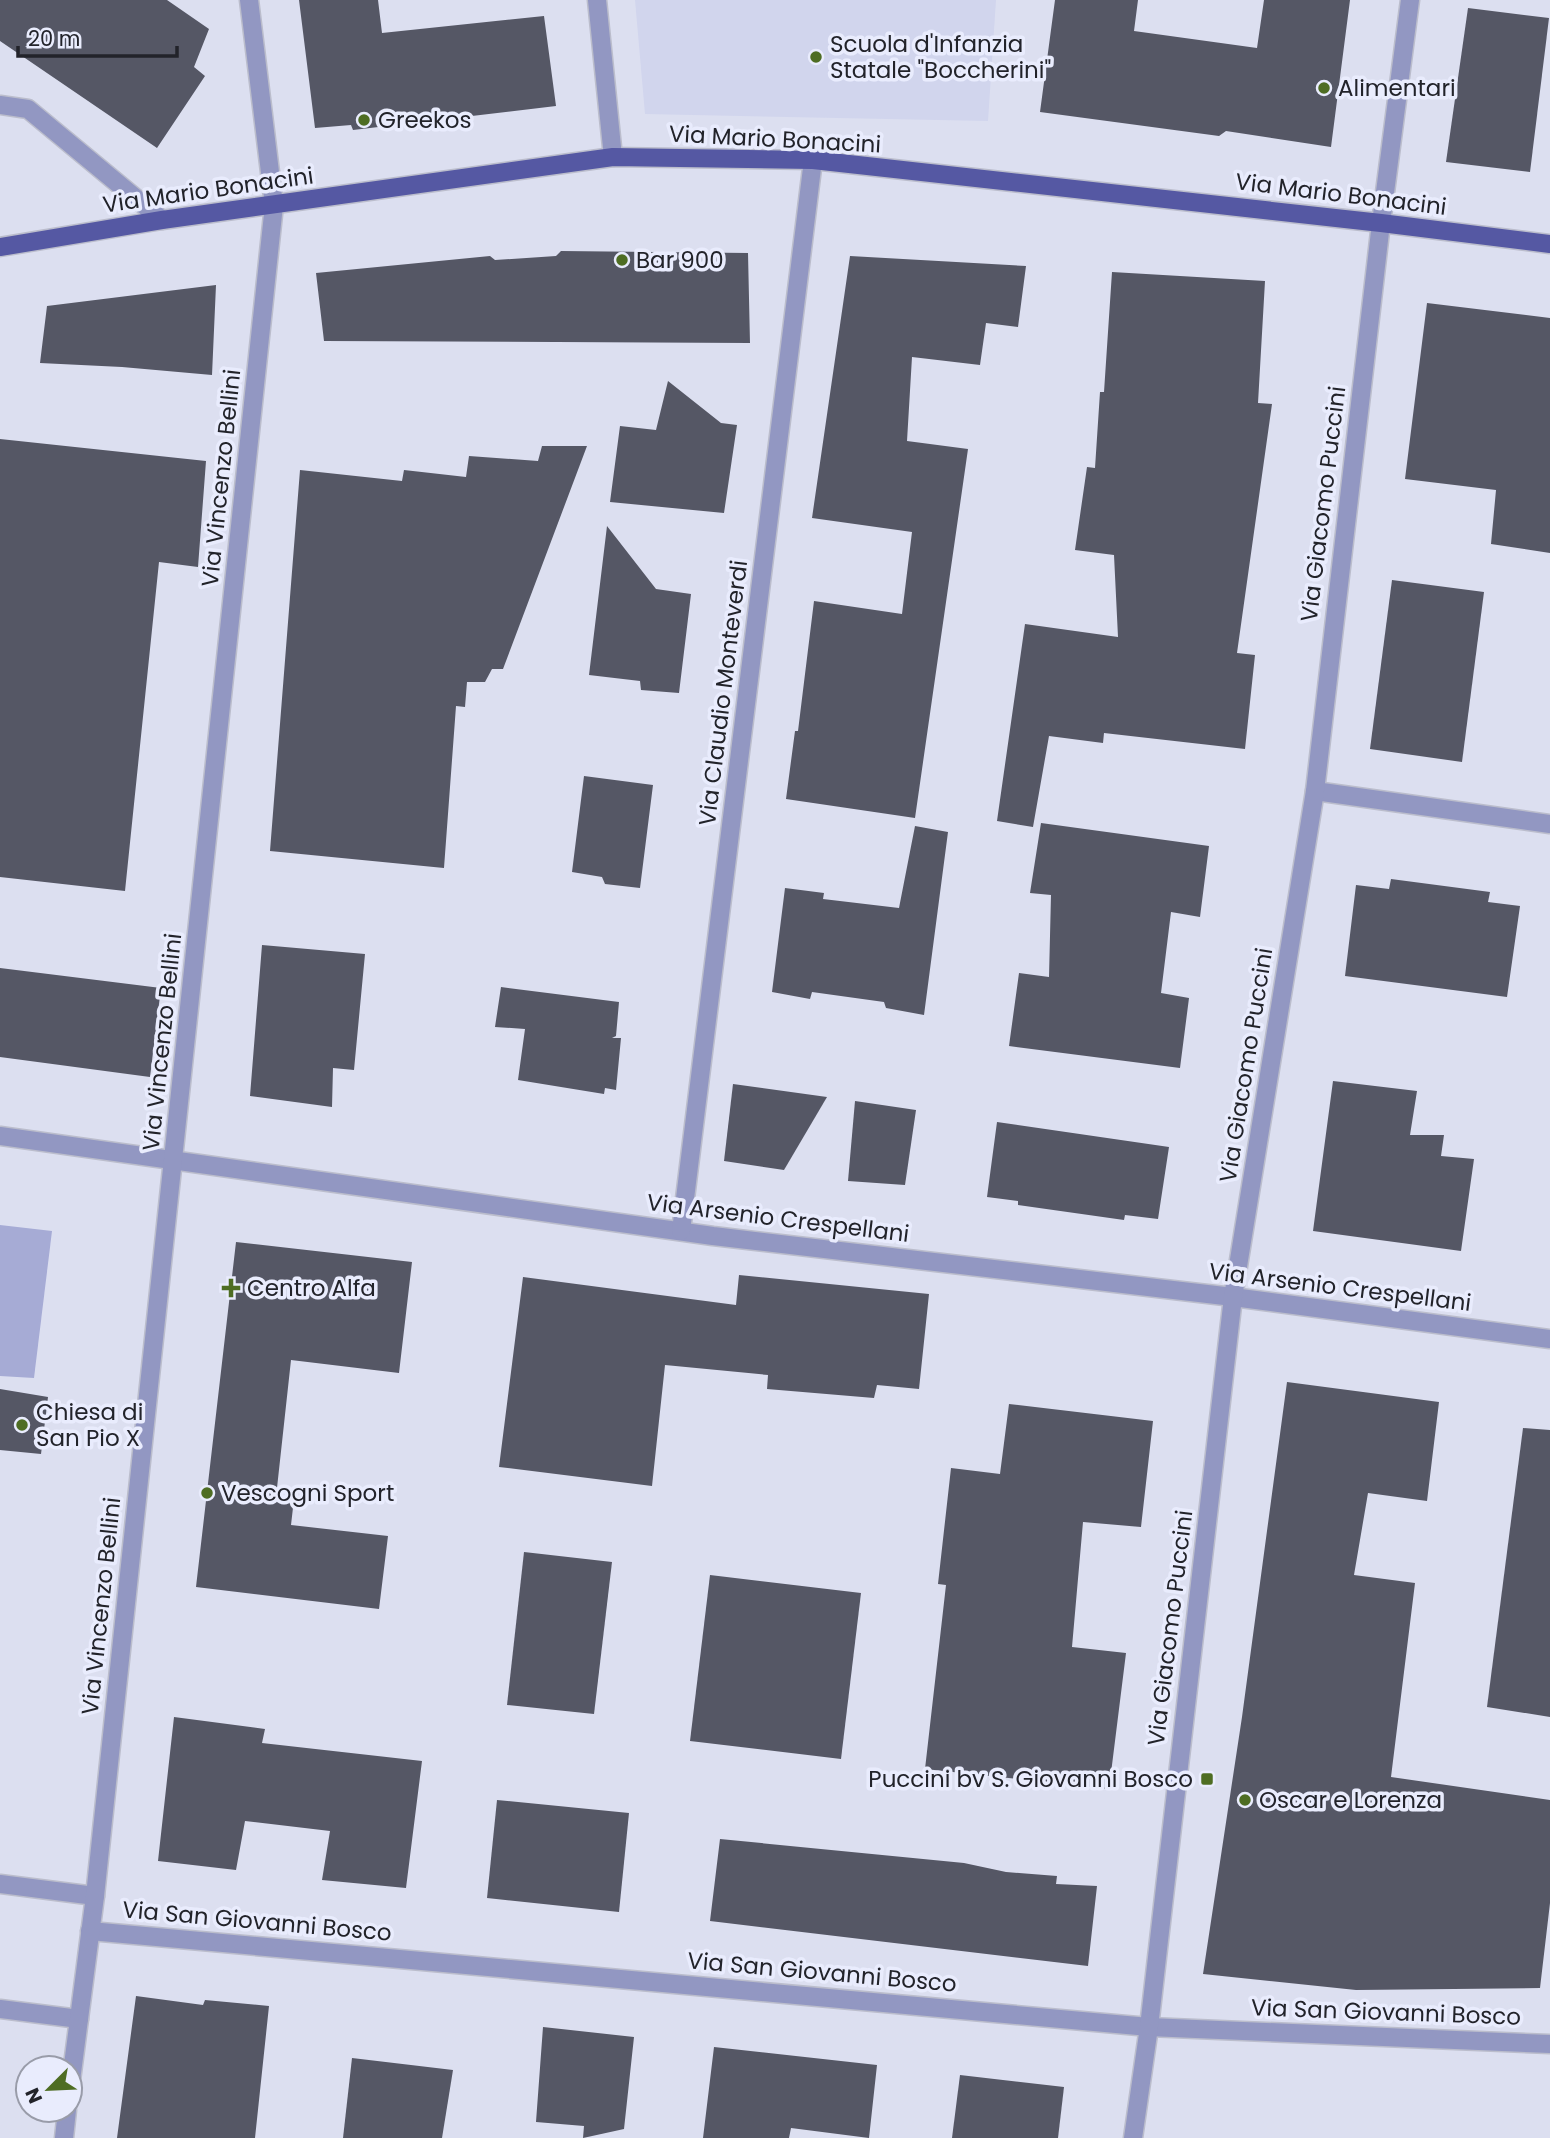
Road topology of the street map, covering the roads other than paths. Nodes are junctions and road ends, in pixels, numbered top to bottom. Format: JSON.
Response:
{"nodes":[{"id":1,"x":250,"y":0,"type":"edge"},
{"id":2,"x":597,"y":0,"type":"edge"},
{"id":3,"x":1410,"y":0,"type":"edge"},
{"id":4,"x":0,"y":105,"type":"edge"},
{"id":5,"x":612,"y":157,"type":"junction"},
{"id":6,"x":813,"y":160,"type":"junction"},
{"id":7,"x":274,"y":205,"type":"junction"},
{"id":8,"x":162,"y":220,"type":"junction"},
{"id":9,"x":1381,"y":223,"type":"junction"},
{"id":10,"x":1548,"y":242,"type":"edge"},
{"id":11,"x":0,"y":247,"type":"edge"},
{"id":12,"x":1315,"y":791,"type":"junction"},
{"id":13,"x":1550,"y":824,"type":"edge"},
{"id":14,"x":0,"y":1136,"type":"edge"},
{"id":15,"x":174,"y":1161,"type":"junction"},
{"id":16,"x":681,"y":1231,"type":"junction"},
{"id":17,"x":1233,"y":1297,"type":"junction"},
{"id":18,"x":1550,"y":1339,"type":"edge"},
{"id":19,"x":0,"y":1884,"type":"edge"},
{"id":20,"x":95,"y":1896,"type":"junction"},
{"id":21,"x":90,"y":1931,"type":"junction"},
{"id":22,"x":0,"y":2009,"type":"edge"},
{"id":23,"x":79,"y":2019,"type":"junction"},
{"id":24,"x":1149,"y":2027,"type":"junction"},
{"id":25,"x":1550,"y":2044,"type":"edge"},
{"id":26,"x":74,"y":2054,"type":"edge"},
{"id":27,"x":1133,"y":2138,"type":"edge"}],
"edges":[{"from":1,"to":7,"type":"street","name":"Via Vincenzo Bellini"},
{"from":2,"to":5,"type":"street"},
{"from":3,"to":9,"type":"street","name":"Via Giacomo Puccini"},
{"from":4,"to":8,"type":"street"},
{"from":5,"to":6,"type":"main road","name":"Via Mario Bonacini"},
{"from":5,"to":7,"type":"main road","name":"Via Mario Bonacini"},
{"from":6,"to":9,"type":"main road","name":"Via Mario Bonacini"},
{"from":6,"to":16,"type":"street","name":"Via Claudio Monteverdi"},
{"from":7,"to":8,"type":"main road","name":"Via Mario Bonacini"},
{"from":7,"to":15,"type":"street","name":"Via Vincenzo Bellini"},
{"from":8,"to":11,"type":"main road","name":"Via Mario Bonacini"},
{"from":9,"to":10,"type":"main road","name":"Via Mario Bonacini"},
{"from":9,"to":12,"type":"street","name":"Via Giacomo Puccini"},
{"from":12,"to":13,"type":"street"},
{"from":12,"to":17,"type":"street","name":"Via Giacomo Puccini"},
{"from":14,"to":15,"type":"street","name":"Via Arsenio Crespellani"},
{"from":15,"to":16,"type":"street","name":"Via Arsenio Crespellani"},
{"from":15,"to":20,"type":"street","name":"Via Vincenzo Bellini"},
{"from":16,"to":17,"type":"street","name":"Via Arsenio Crespellani"},
{"from":17,"to":18,"type":"street","name":"Via Arsenio Crespellani"},
{"from":17,"to":24,"type":"street","name":"Via Giacomo Puccini"},
{"from":19,"to":20,"type":"street"},
{"from":20,"to":21,"type":"street","name":"Via Vincenzo Bellini"},
{"from":21,"to":23,"type":"street","name":"Via Vincenzo Bellini"},
{"from":21,"to":24,"type":"street","name":"Via San Giovanni Bosco"},
{"from":22,"to":23,"type":"street"},
{"from":23,"to":26,"type":"street","name":"Via Vincenzo Bellini"},
{"from":24,"to":25,"type":"street","name":"Via San Giovanni Bosco"},
{"from":24,"to":27,"type":"street","name":"Via Giacomo Puccini"}]}
